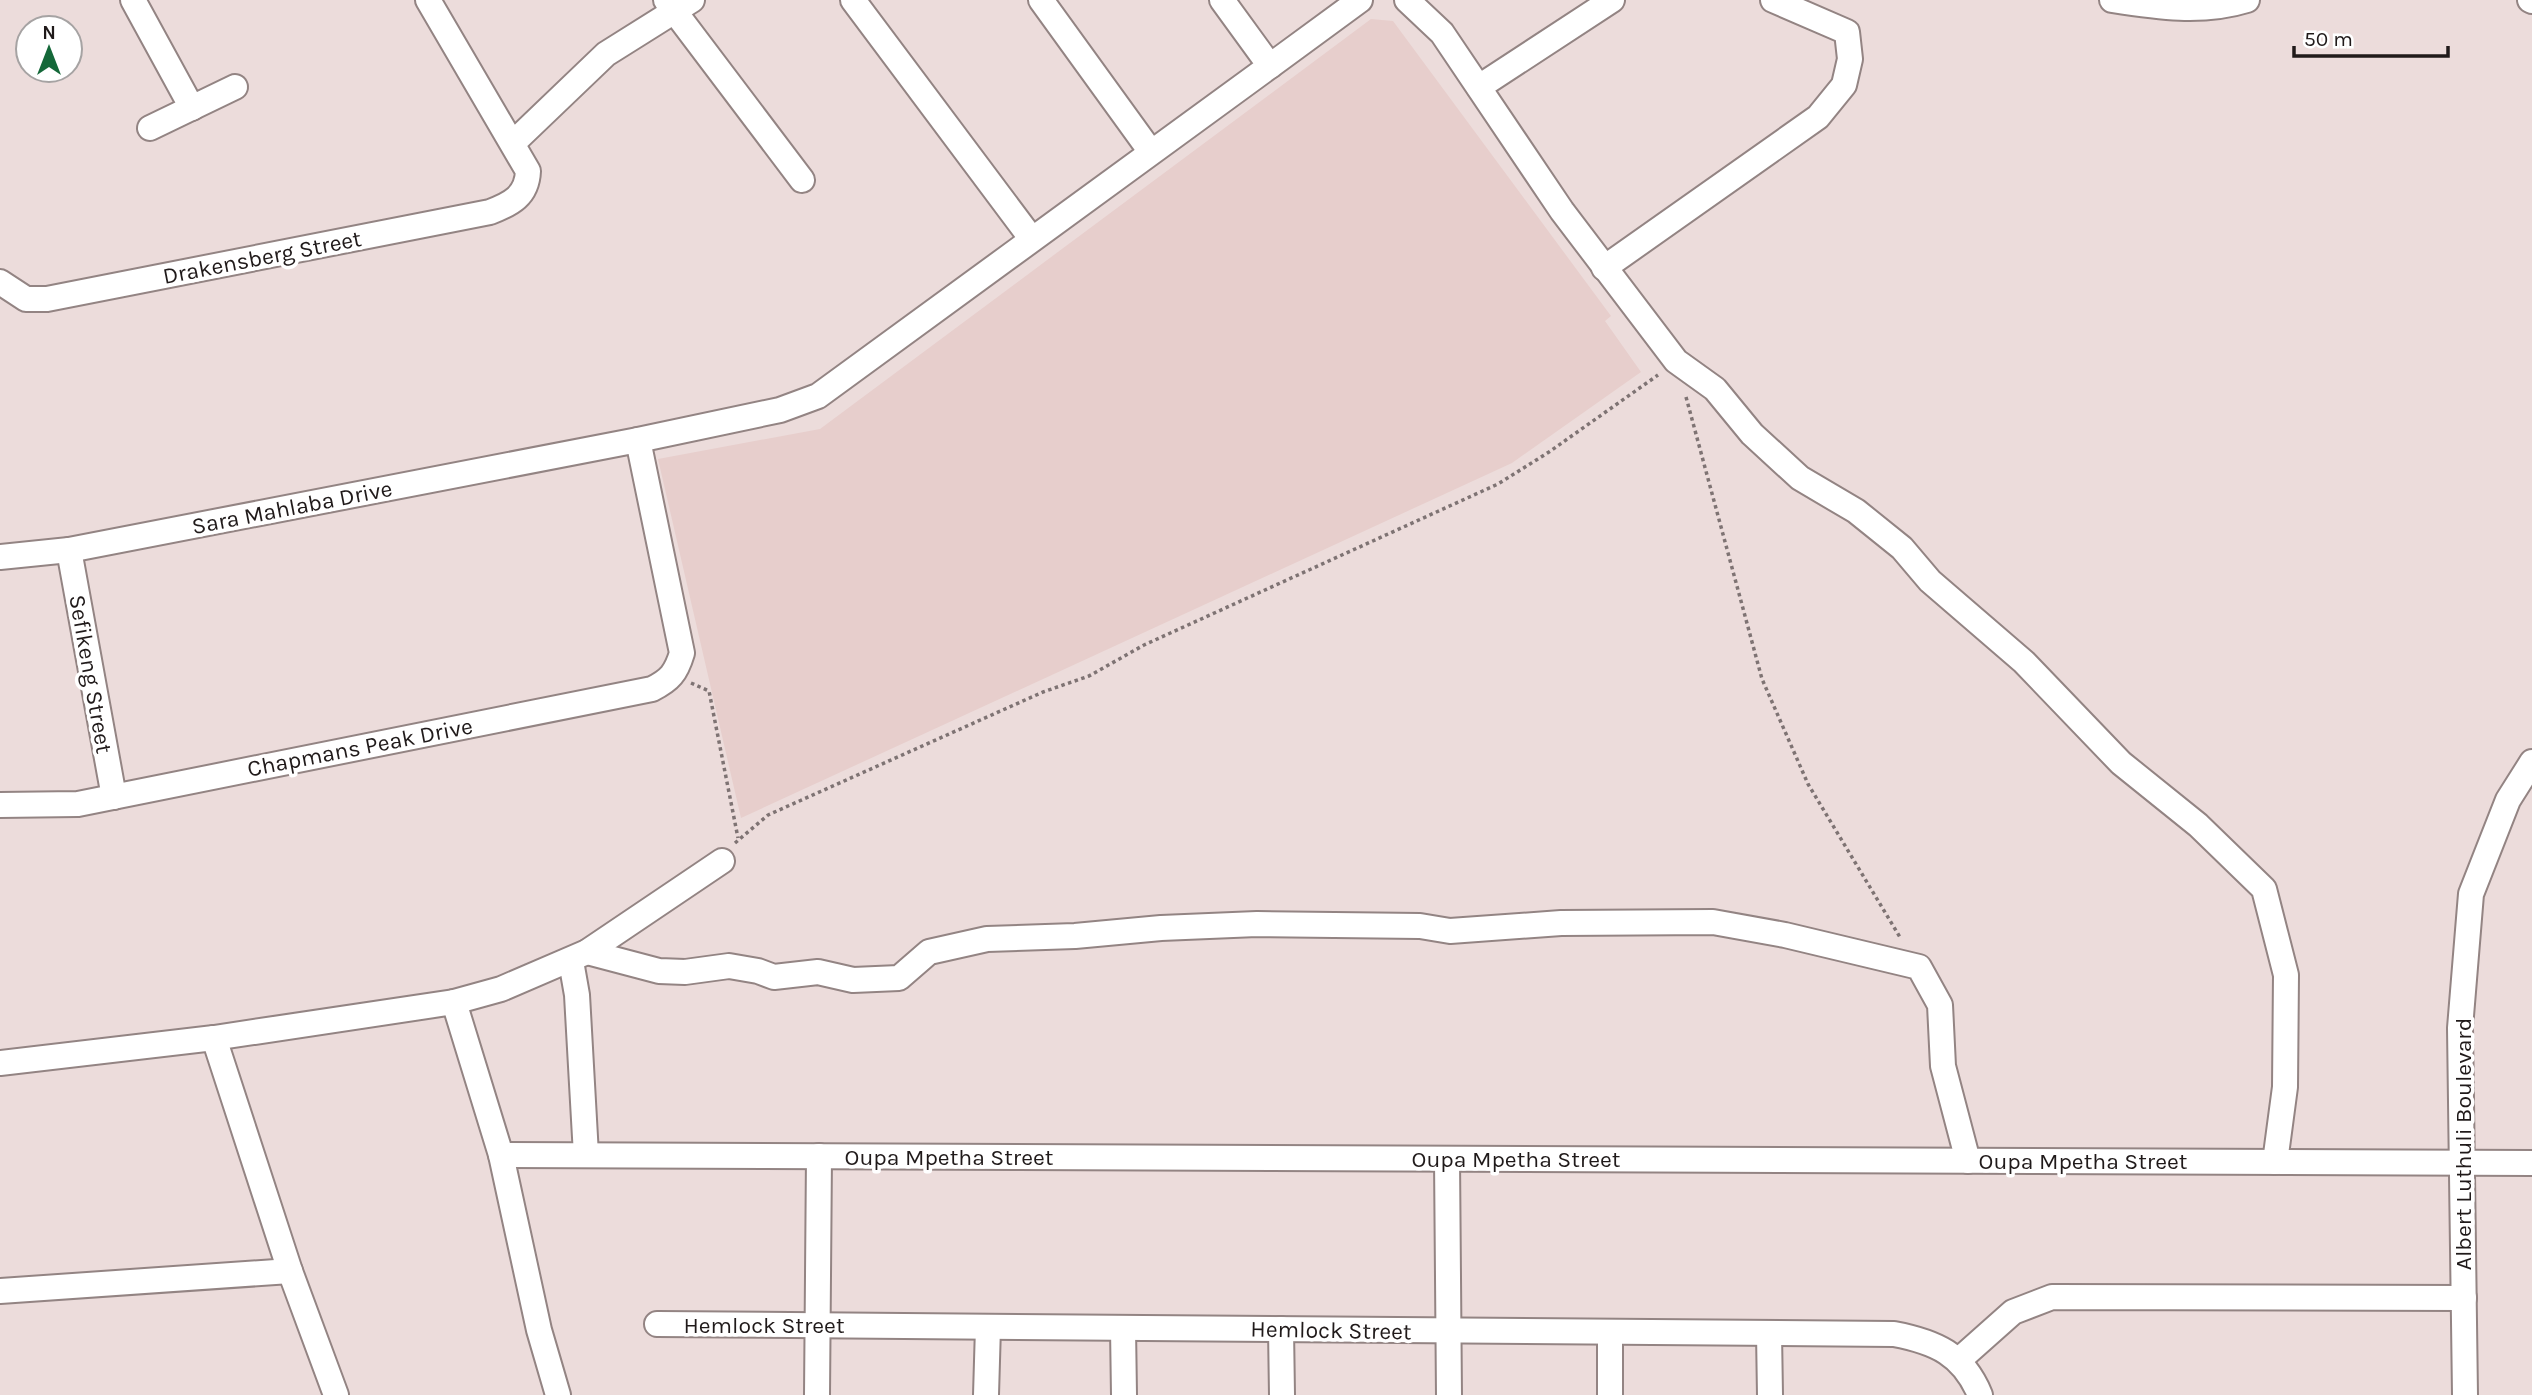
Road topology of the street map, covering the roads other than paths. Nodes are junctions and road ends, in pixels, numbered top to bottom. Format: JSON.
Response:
{"nodes":[{"id":1,"x":134,"y":0,"type":"edge"},
{"id":2,"x":428,"y":0,"type":"edge"},
{"id":3,"x":853,"y":0,"type":"edge"},
{"id":4,"x":1041,"y":0,"type":"edge"},
{"id":5,"x":1222,"y":0,"type":"edge"},
{"id":6,"x":1360,"y":0,"type":"edge"},
{"id":7,"x":1407,"y":0,"type":"edge"},
{"id":8,"x":1612,"y":0,"type":"edge"},
{"id":9,"x":1773,"y":0,"type":"edge"},
{"id":10,"x":2112,"y":0,"type":"edge"},
{"id":11,"x":2247,"y":0,"type":"edge"},
{"id":12,"x":677,"y":4,"type":"edge"},
{"id":13,"x":1270,"y":66,"type":"junction"},
{"id":14,"x":236,"y":88,"type":"dead end"},
{"id":15,"x":1479,"y":88,"type":"junction"},
{"id":16,"x":192,"y":108,"type":"junction"},
{"id":17,"x":150,"y":128,"type":"dead end"},
{"id":18,"x":513,"y":143,"type":"junction"},
{"id":19,"x":1151,"y":152,"type":"junction"},
{"id":20,"x":802,"y":180,"type":"dead end"},
{"id":21,"x":1031,"y":238,"type":"junction"},
{"id":22,"x":1604,"y":268,"type":"junction"},
{"id":23,"x":0,"y":282,"type":"edge"},
{"id":24,"x":638,"y":440,"type":"junction"},
{"id":25,"x":69,"y":550,"type":"junction"},
{"id":26,"x":0,"y":557,"type":"edge"},
{"id":27,"x":2532,"y":762,"type":"edge"},
{"id":28,"x":114,"y":797,"type":"junction"},
{"id":29,"x":0,"y":805,"type":"edge"},
{"id":30,"x":722,"y":861,"type":"road end"},
{"id":31,"x":579,"y":956,"type":"junction"},
{"id":32,"x":454,"y":1002,"type":"junction"},
{"id":33,"x":214,"y":1038,"type":"junction"},
{"id":34,"x":0,"y":1063,"type":"edge"},
{"id":35,"x":501,"y":1155,"type":"junction"},
{"id":36,"x":586,"y":1155,"type":"junction"},
{"id":37,"x":819,"y":1156,"type":"junction"},
{"id":38,"x":1447,"y":1159,"type":"junction"},
{"id":39,"x":1968,"y":1161,"type":"junction"},
{"id":40,"x":2275,"y":1162,"type":"junction"},
{"id":41,"x":2462,"y":1163,"type":"junction"},
{"id":42,"x":2532,"y":1163,"type":"edge"},
{"id":43,"x":290,"y":1271,"type":"junction"},
{"id":44,"x":0,"y":1292,"type":"edge"},
{"id":45,"x":2464,"y":1298,"type":"junction"},
{"id":46,"x":657,"y":1324,"type":"dead end"},
{"id":47,"x":816,"y":1325,"type":"junction"},
{"id":48,"x":988,"y":1327,"type":"junction"},
{"id":49,"x":1123,"y":1328,"type":"junction"},
{"id":50,"x":1281,"y":1329,"type":"junction"},
{"id":51,"x":1448,"y":1331,"type":"junction"},
{"id":52,"x":1610,"y":1332,"type":"junction"},
{"id":53,"x":1769,"y":1334,"type":"junction"},
{"id":54,"x":1959,"y":1360,"type":"junction"},
{"id":55,"x":336,"y":1395,"type":"edge"},
{"id":56,"x":558,"y":1395,"type":"edge"},
{"id":57,"x":817,"y":1395,"type":"edge"},
{"id":58,"x":986,"y":1395,"type":"edge"},
{"id":59,"x":1124,"y":1395,"type":"edge"},
{"id":60,"x":1282,"y":1395,"type":"edge"},
{"id":61,"x":1449,"y":1395,"type":"edge"},
{"id":62,"x":1610,"y":1395,"type":"edge"},
{"id":63,"x":1770,"y":1395,"type":"edge"},
{"id":64,"x":1980,"y":1395,"type":"edge"},
{"id":65,"x":2465,"y":1395,"type":"edge"}],
"edges":[{"from":1,"to":16,"type":"street"},
{"from":2,"to":18,"type":"street"},
{"from":3,"to":21,"type":"street"},
{"from":4,"to":19,"type":"street"},
{"from":5,"to":13,"type":"street"},
{"from":6,"to":13,"type":"street","name":"Sara Mahlaba Drive"},
{"from":7,"to":15,"type":"street"},
{"from":8,"to":15,"type":"street"},
{"from":9,"to":22,"type":"street"},
{"from":10,"to":11,"type":"street"},
{"from":12,"to":18,"type":"street"},
{"from":12,"to":20,"type":"street"},
{"from":13,"to":19,"type":"street","name":"Sara Mahlaba Drive"},
{"from":14,"to":16,"type":"street"},
{"from":15,"to":22,"type":"street"},
{"from":16,"to":17,"type":"street"},
{"from":18,"to":23,"type":"street","name":"Drakensberg Street"},
{"from":19,"to":21,"type":"street","name":"Sara Mahlaba Drive"},
{"from":21,"to":24,"type":"street","name":"Sara Mahlaba Drive"},
{"from":22,"to":40,"type":"street"},
{"from":24,"to":25,"type":"street","name":"Sara Mahlaba Drive"},
{"from":24,"to":28,"type":"street","name":"Chapmans Peak Drive"},
{"from":25,"to":26,"type":"street","name":"Sara Mahlaba Drive"},
{"from":25,"to":28,"type":"street","name":"Sefikeng Street"},
{"from":27,"to":41,"type":"street","name":"Albert Luthuli Boulevard"},
{"from":28,"to":29,"type":"street","name":"Chapmans Peak Drive"},
{"from":30,"to":31,"type":"street"},
{"from":31,"to":32,"type":"street"},
{"from":31,"to":36,"type":"street"},
{"from":31,"to":39,"type":"street"},
{"from":32,"to":33,"type":"street"},
{"from":32,"to":35,"type":"street"},
{"from":33,"to":34,"type":"street"},
{"from":33,"to":43,"type":"street"},
{"from":35,"to":36,"type":"street","name":"Oupa Mpetha Street"},
{"from":35,"to":56,"type":"street"},
{"from":36,"to":37,"type":"street","name":"Oupa Mpetha Street"},
{"from":37,"to":38,"type":"street","name":"Oupa Mpetha Street"},
{"from":37,"to":47,"type":"street"},
{"from":38,"to":39,"type":"street","name":"Oupa Mpetha Street"},
{"from":38,"to":51,"type":"street"},
{"from":39,"to":40,"type":"street","name":"Oupa Mpetha Street"},
{"from":40,"to":41,"type":"street","name":"Oupa Mpetha Street"},
{"from":41,"to":42,"type":"street","name":"Oupa Mpetha Street"},
{"from":41,"to":45,"type":"street","name":"Albert Luthuli Boulevard"},
{"from":43,"to":44,"type":"street"},
{"from":43,"to":55,"type":"street"},
{"from":45,"to":54,"type":"street"},
{"from":45,"to":65,"type":"street","name":"Albert Luthuli Boulevard"},
{"from":46,"to":47,"type":"street","name":"Hemlock Street"},
{"from":47,"to":48,"type":"street","name":"Hemlock Street"},
{"from":47,"to":57,"type":"street"},
{"from":48,"to":49,"type":"street","name":"Hemlock Street"},
{"from":48,"to":58,"type":"street"},
{"from":49,"to":50,"type":"street","name":"Hemlock Street"},
{"from":49,"to":59,"type":"street"},
{"from":50,"to":51,"type":"street","name":"Hemlock Street"},
{"from":50,"to":60,"type":"street"},
{"from":51,"to":52,"type":"street","name":"Hemlock Street"},
{"from":51,"to":61,"type":"street"},
{"from":52,"to":53,"type":"street","name":"Hemlock Street"},
{"from":52,"to":62,"type":"street"},
{"from":53,"to":54,"type":"street","name":"Hemlock Street"},
{"from":53,"to":63,"type":"street"},
{"from":54,"to":64,"type":"street","name":"Hemlock Street"}]}
